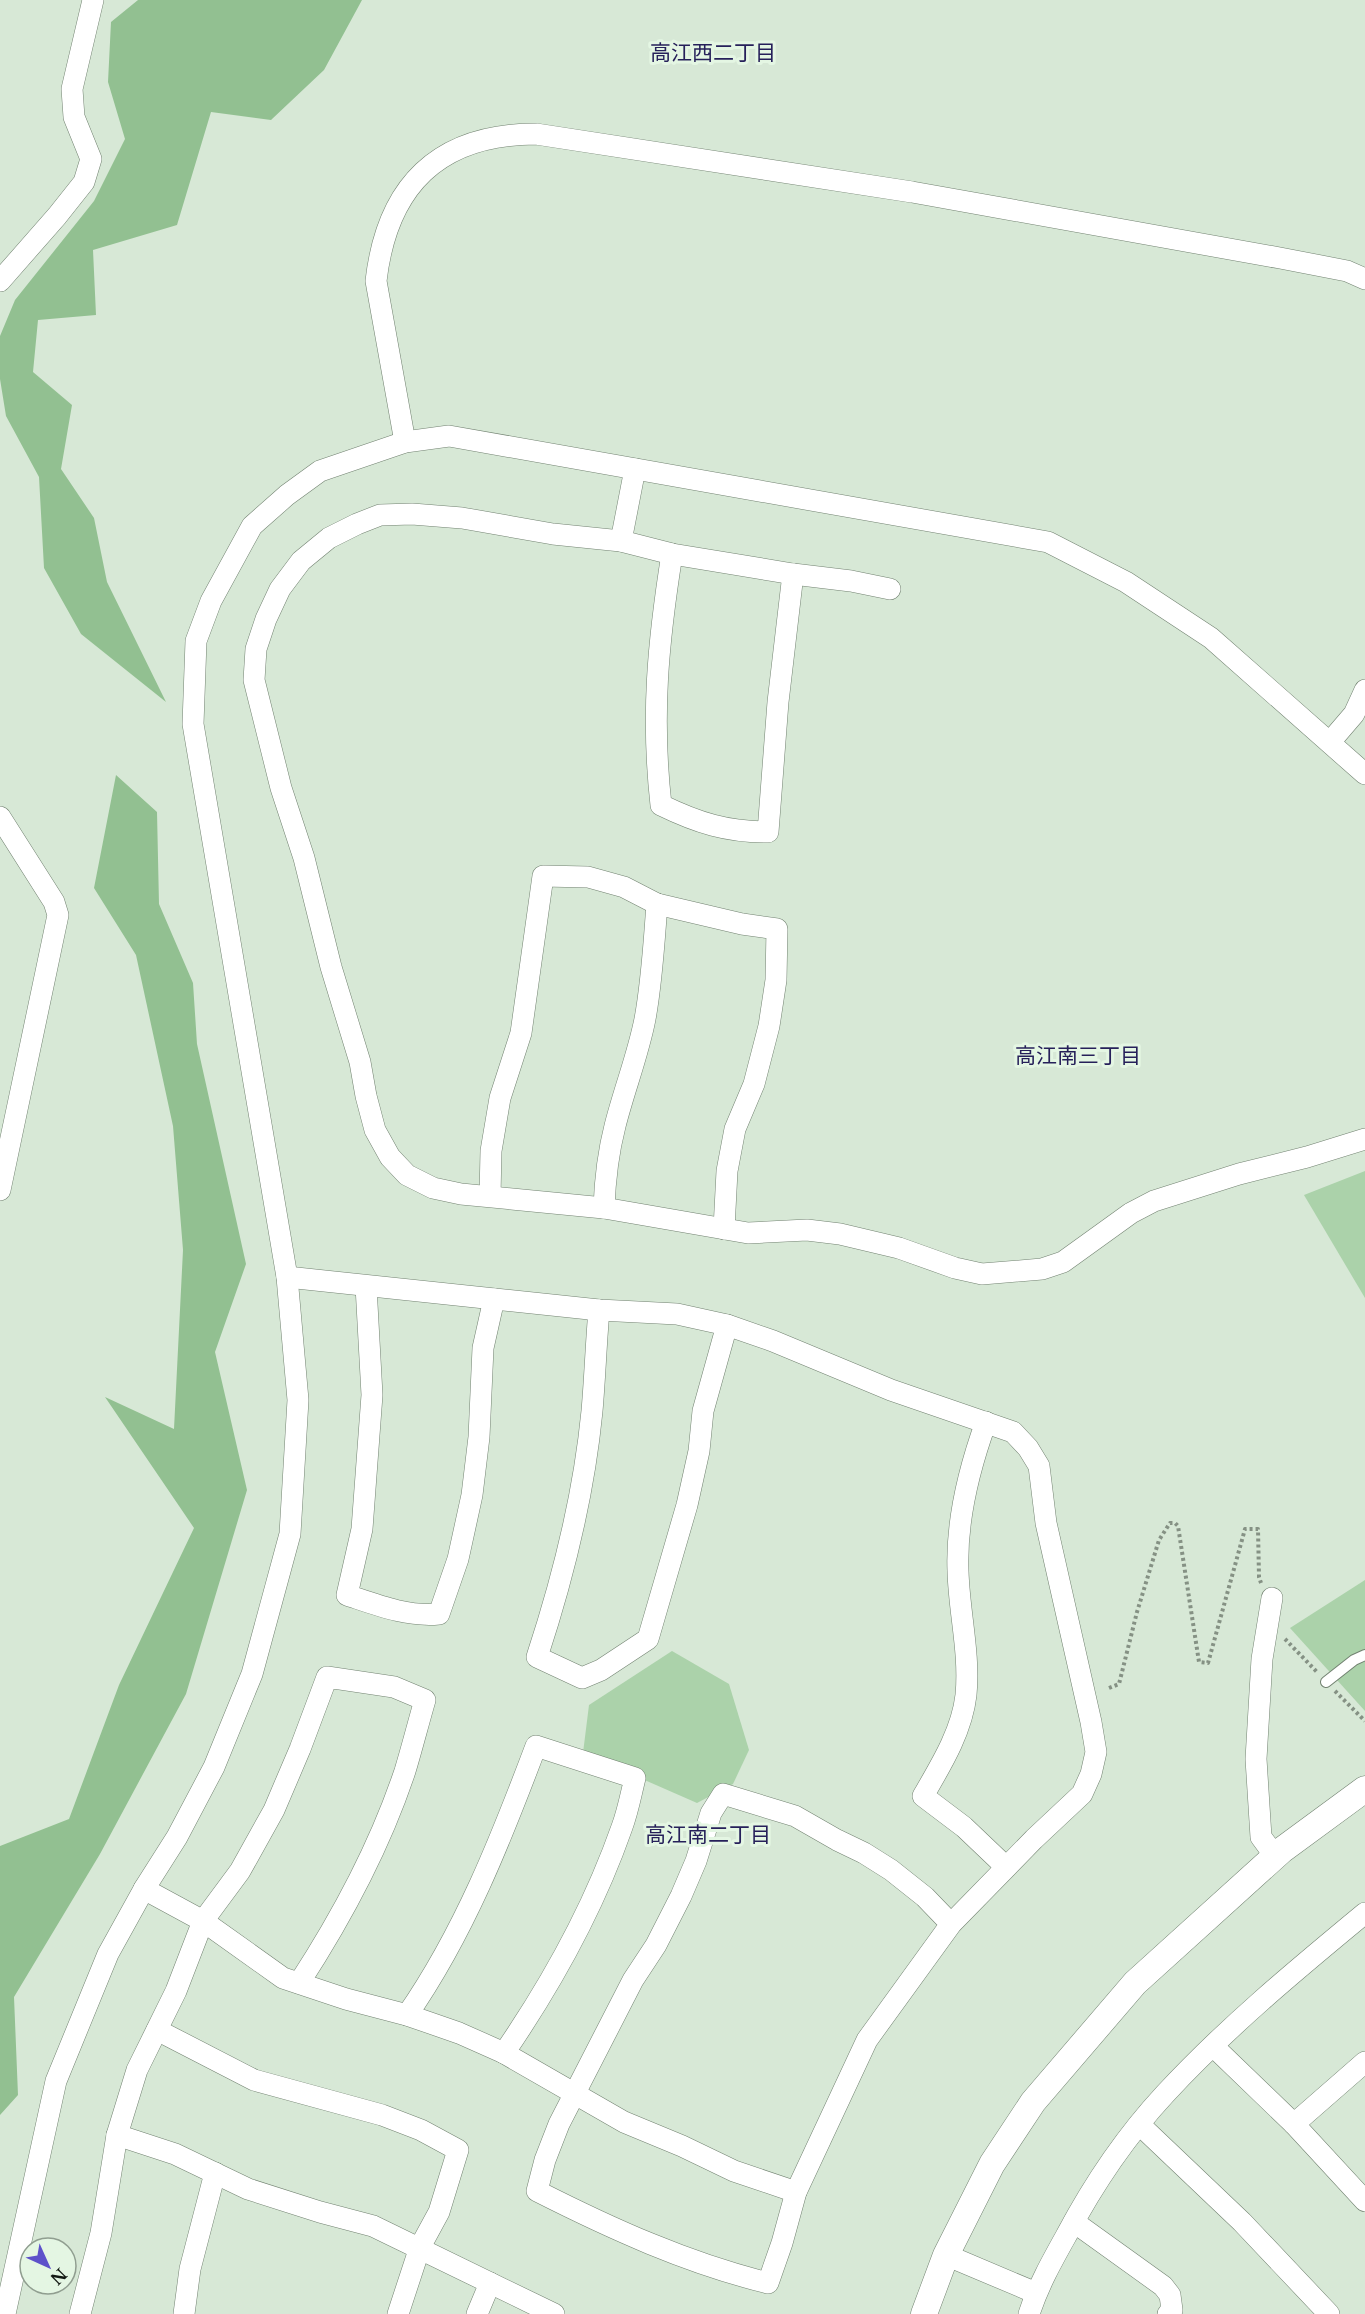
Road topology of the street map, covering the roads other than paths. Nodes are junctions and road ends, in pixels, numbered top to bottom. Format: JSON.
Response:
{"nodes":[{"id":1,"x":93,"y":0,"type":"edge"},
{"id":2,"x":1365,"y":279,"type":"edge"},
{"id":3,"x":0,"y":281,"type":"edge"},
{"id":4,"x":405,"y":442,"type":"junction"},
{"id":5,"x":635,"y":469,"type":"junction"},
{"id":6,"x":621,"y":541,"type":"junction"},
{"id":7,"x":672,"y":554,"type":"junction"},
{"id":8,"x":793,"y":574,"type":"junction"},
{"id":9,"x":890,"y":589,"type":"dead end"},
{"id":10,"x":1365,"y":690,"type":"edge"},
{"id":11,"x":1330,"y":742,"type":"junction"},
{"id":12,"x":1365,"y":774,"type":"edge"},
{"id":13,"x":0,"y":817,"type":"edge"},
{"id":14,"x":657,"y":904,"type":"junction"},
{"id":15,"x":1365,"y":1139,"type":"edge"},
{"id":16,"x":0,"y":1190,"type":"edge"},
{"id":17,"x":490,"y":1196,"type":"junction"},
{"id":18,"x":604,"y":1208,"type":"junction"},
{"id":19,"x":724,"y":1228,"type":"junction"},
{"id":20,"x":287,"y":1277,"type":"junction"},
{"id":21,"x":366,"y":1286,"type":"junction"},
{"id":22,"x":494,"y":1299,"type":"junction"},
{"id":23,"x":599,"y":1310,"type":"junction"},
{"id":24,"x":727,"y":1325,"type":"junction"},
{"id":25,"x":987,"y":1422,"type":"junction"},
{"id":26,"x":1272,"y":1598,"type":"road end"},
{"id":27,"x":1365,"y":1654,"type":"edge"},
{"id":28,"x":1326,"y":1682,"type":"dead end"},
{"id":29,"x":1365,"y":1789,"type":"edge"},
{"id":30,"x":1275,"y":1856,"type":"junction"},
{"id":31,"x":1006,"y":1867,"type":"junction"},
{"id":32,"x":144,"y":1889,"type":"junction"},
{"id":33,"x":1365,"y":1913,"type":"edge"},
{"id":34,"x":203,"y":1922,"type":"junction"},
{"id":35,"x":951,"y":1924,"type":"junction"},
{"id":36,"x":299,"y":1983,"type":"junction"},
{"id":37,"x":407,"y":2015,"type":"junction"},
{"id":38,"x":157,"y":2030,"type":"junction"},
{"id":39,"x":1213,"y":2046,"type":"junction"},
{"id":40,"x":504,"y":2053,"type":"junction"},
{"id":41,"x":1365,"y":2062,"type":"edge"},
{"id":42,"x":575,"y":2095,"type":"junction"},
{"id":43,"x":1294,"y":2124,"type":"junction"},
{"id":44,"x":1140,"y":2126,"type":"junction"},
{"id":45,"x":117,"y":2135,"type":"junction"},
{"id":46,"x":215,"y":2173,"type":"junction"},
{"id":47,"x":796,"y":2192,"type":"junction"},
{"id":48,"x":1365,"y":2201,"type":"edge"},
{"id":49,"x":1074,"y":2222,"type":"junction"},
{"id":50,"x":420,"y":2247,"type":"junction"},
{"id":51,"x":946,"y":2255,"type":"junction"},
{"id":52,"x":490,"y":2283,"type":"junction"},
{"id":53,"x":1036,"y":2293,"type":"junction"},
{"id":54,"x":1327,"y":2313,"type":"edge"},
{"id":55,"x":5,"y":2314,"type":"edge"},
{"id":56,"x":80,"y":2314,"type":"edge"},
{"id":57,"x":184,"y":2314,"type":"edge"},
{"id":58,"x":398,"y":2314,"type":"edge"},
{"id":59,"x":477,"y":2314,"type":"edge"},
{"id":60,"x":554,"y":2314,"type":"edge"},
{"id":61,"x":924,"y":2314,"type":"edge"},
{"id":62,"x":1029,"y":2314,"type":"edge"},
{"id":63,"x":1168,"y":2314,"type":"edge"}],
"edges":[{"from":1,"to":3,"type":"street"},
{"from":2,"to":4,"type":"street"},
{"from":4,"to":5,"type":"street"},
{"from":4,"to":20,"type":"street"},
{"from":5,"to":6,"type":"street"},
{"from":5,"to":11,"type":"street"},
{"from":6,"to":7,"type":"street"},
{"from":6,"to":17,"type":"street"},
{"from":7,"to":8,"type":"street"},
{"from":7,"to":8,"type":"street"},
{"from":8,"to":9,"type":"street"},
{"from":10,"to":11,"type":"street"},
{"from":11,"to":12,"type":"street"},
{"from":13,"to":16,"type":"street"},
{"from":14,"to":17,"type":"street"},
{"from":14,"to":18,"type":"street"},
{"from":14,"to":19,"type":"street"},
{"from":15,"to":19,"type":"street"},
{"from":17,"to":18,"type":"street"},
{"from":18,"to":19,"type":"street"},
{"from":20,"to":21,"type":"street"},
{"from":20,"to":32,"type":"street"},
{"from":21,"to":22,"type":"street"},
{"from":21,"to":22,"type":"street"},
{"from":22,"to":23,"type":"street"},
{"from":23,"to":24,"type":"street"},
{"from":23,"to":24,"type":"street"},
{"from":24,"to":25,"type":"street"},
{"from":25,"to":31,"type":"street"},
{"from":25,"to":31,"type":"street"},
{"from":26,"to":30,"type":"street"},
{"from":27,"to":28,"type":"lane"},
{"from":29,"to":30,"type":"street"},
{"from":30,"to":51,"type":"street"},
{"from":31,"to":35,"type":"street"},
{"from":32,"to":34,"type":"street"},
{"from":32,"to":55,"type":"street"},
{"from":33,"to":39,"type":"street"},
{"from":34,"to":36,"type":"street"},
{"from":34,"to":36,"type":"street"},
{"from":34,"to":38,"type":"street"},
{"from":35,"to":42,"type":"street"},
{"from":35,"to":47,"type":"street"},
{"from":36,"to":37,"type":"street"},
{"from":37,"to":40,"type":"street"},
{"from":37,"to":40,"type":"street"},
{"from":38,"to":45,"type":"street"},
{"from":38,"to":50,"type":"street"},
{"from":39,"to":43,"type":"street"},
{"from":39,"to":44,"type":"street"},
{"from":40,"to":42,"type":"street"},
{"from":41,"to":43,"type":"street"},
{"from":42,"to":47,"type":"street"},
{"from":42,"to":47,"type":"street"},
{"from":43,"to":48,"type":"street"},
{"from":44,"to":49,"type":"street"},
{"from":44,"to":54,"type":"street"},
{"from":45,"to":46,"type":"street"},
{"from":45,"to":56,"type":"street"},
{"from":46,"to":50,"type":"street"},
{"from":46,"to":57,"type":"street"},
{"from":49,"to":53,"type":"street"},
{"from":49,"to":63,"type":"street"},
{"from":50,"to":52,"type":"street"},
{"from":50,"to":58,"type":"street"},
{"from":51,"to":53,"type":"street"},
{"from":51,"to":61,"type":"street"},
{"from":52,"to":59,"type":"street"},
{"from":52,"to":60,"type":"street"},
{"from":53,"to":62,"type":"street"}]}
